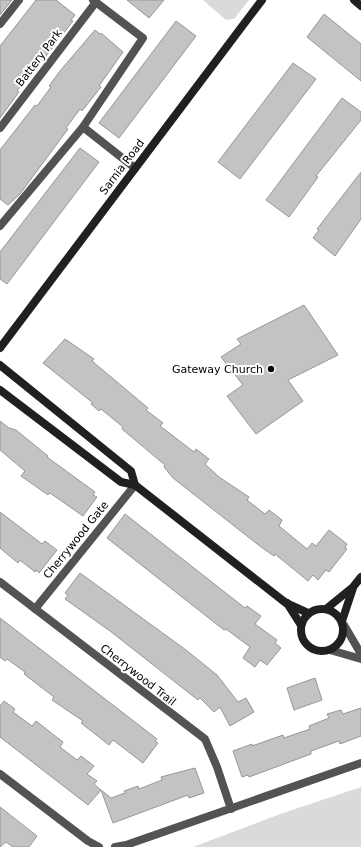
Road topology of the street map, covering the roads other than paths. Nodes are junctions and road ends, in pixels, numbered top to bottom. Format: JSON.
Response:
{"nodes":[{"id":1,"x":19,"y":0,"type":"edge"},
{"id":2,"x":262,"y":0,"type":"edge"},
{"id":3,"x":354,"y":0,"type":"edge"},
{"id":4,"x":95,"y":1,"type":"edge"},
{"id":5,"x":361,"y":6,"type":"edge"},
{"id":6,"x":0,"y":24,"type":"edge"},
{"id":7,"x":82,"y":127,"type":"junction"},
{"id":8,"x":0,"y":128,"type":"edge"},
{"id":9,"x":135,"y":168,"type":"junction"},
{"id":10,"x":0,"y":226,"type":"edge"},
{"id":11,"x":0,"y":348,"type":"edge"},
{"id":12,"x":0,"y":365,"type":"edge"},
{"id":13,"x":0,"y":390,"type":"edge"},
{"id":14,"x":135,"y":485,"type":"junction"},
{"id":15,"x":361,"y":577,"type":"edge"},
{"id":16,"x":0,"y":582,"type":"edge"},
{"id":17,"x":353,"y":587,"type":"junction"},
{"id":18,"x":286,"y":603,"type":"junction"},
{"id":19,"x":35,"y":609,"type":"junction"},
{"id":20,"x":326,"y":609,"type":"junction"},
{"id":21,"x":308,"y":613,"type":"junction"},
{"id":22,"x":343,"y":623,"type":"junction"},
{"id":23,"x":302,"y":626,"type":"junction"},
{"id":24,"x":330,"y":650,"type":"junction"},
{"id":25,"x":361,"y":654,"type":"edge"},
{"id":26,"x":361,"y":659,"type":"edge"},
{"id":27,"x":361,"y":763,"type":"edge"},
{"id":28,"x":0,"y":774,"type":"edge"},
{"id":29,"x":231,"y":809,"type":"junction"},
{"id":30,"x":99,"y":847,"type":"edge"},
{"id":31,"x":115,"y":847,"type":"edge"}],
"edges":[{"from":1,"to":6,"type":"street"},
{"from":2,"to":9,"type":"street","name":"Sarnia Road"},
{"from":3,"to":5,"type":"street"},
{"from":4,"to":7,"type":"street"},
{"from":4,"to":8,"type":"street","name":"Battery Park"},
{"from":7,"to":9,"type":"street"},
{"from":7,"to":10,"type":"street"},
{"from":9,"to":11,"type":"street","name":"Sarnia Road"},
{"from":12,"to":14,"type":"street"},
{"from":13,"to":14,"type":"street"},
{"from":14,"to":18,"type":"street"},
{"from":14,"to":19,"type":"street","name":"Cherrywood Gate"},
{"from":15,"to":17,"type":"street"},
{"from":16,"to":19,"type":"street","name":"Cherrywood Trail"},
{"from":17,"to":20,"type":"street"},
{"from":17,"to":22,"type":"street"},
{"from":18,"to":21,"type":"street"},
{"from":18,"to":23,"type":"street"},
{"from":19,"to":29,"type":"street","name":"Cherrywood Trail"},
{"from":20,"to":21,"type":"street"},
{"from":20,"to":22,"type":"street"},
{"from":21,"to":23,"type":"street"},
{"from":22,"to":24,"type":"street"},
{"from":22,"to":25,"type":"street"},
{"from":23,"to":24,"type":"street"},
{"from":24,"to":26,"type":"street"},
{"from":27,"to":29,"type":"street"},
{"from":28,"to":30,"type":"street"},
{"from":29,"to":31,"type":"street"}]}
